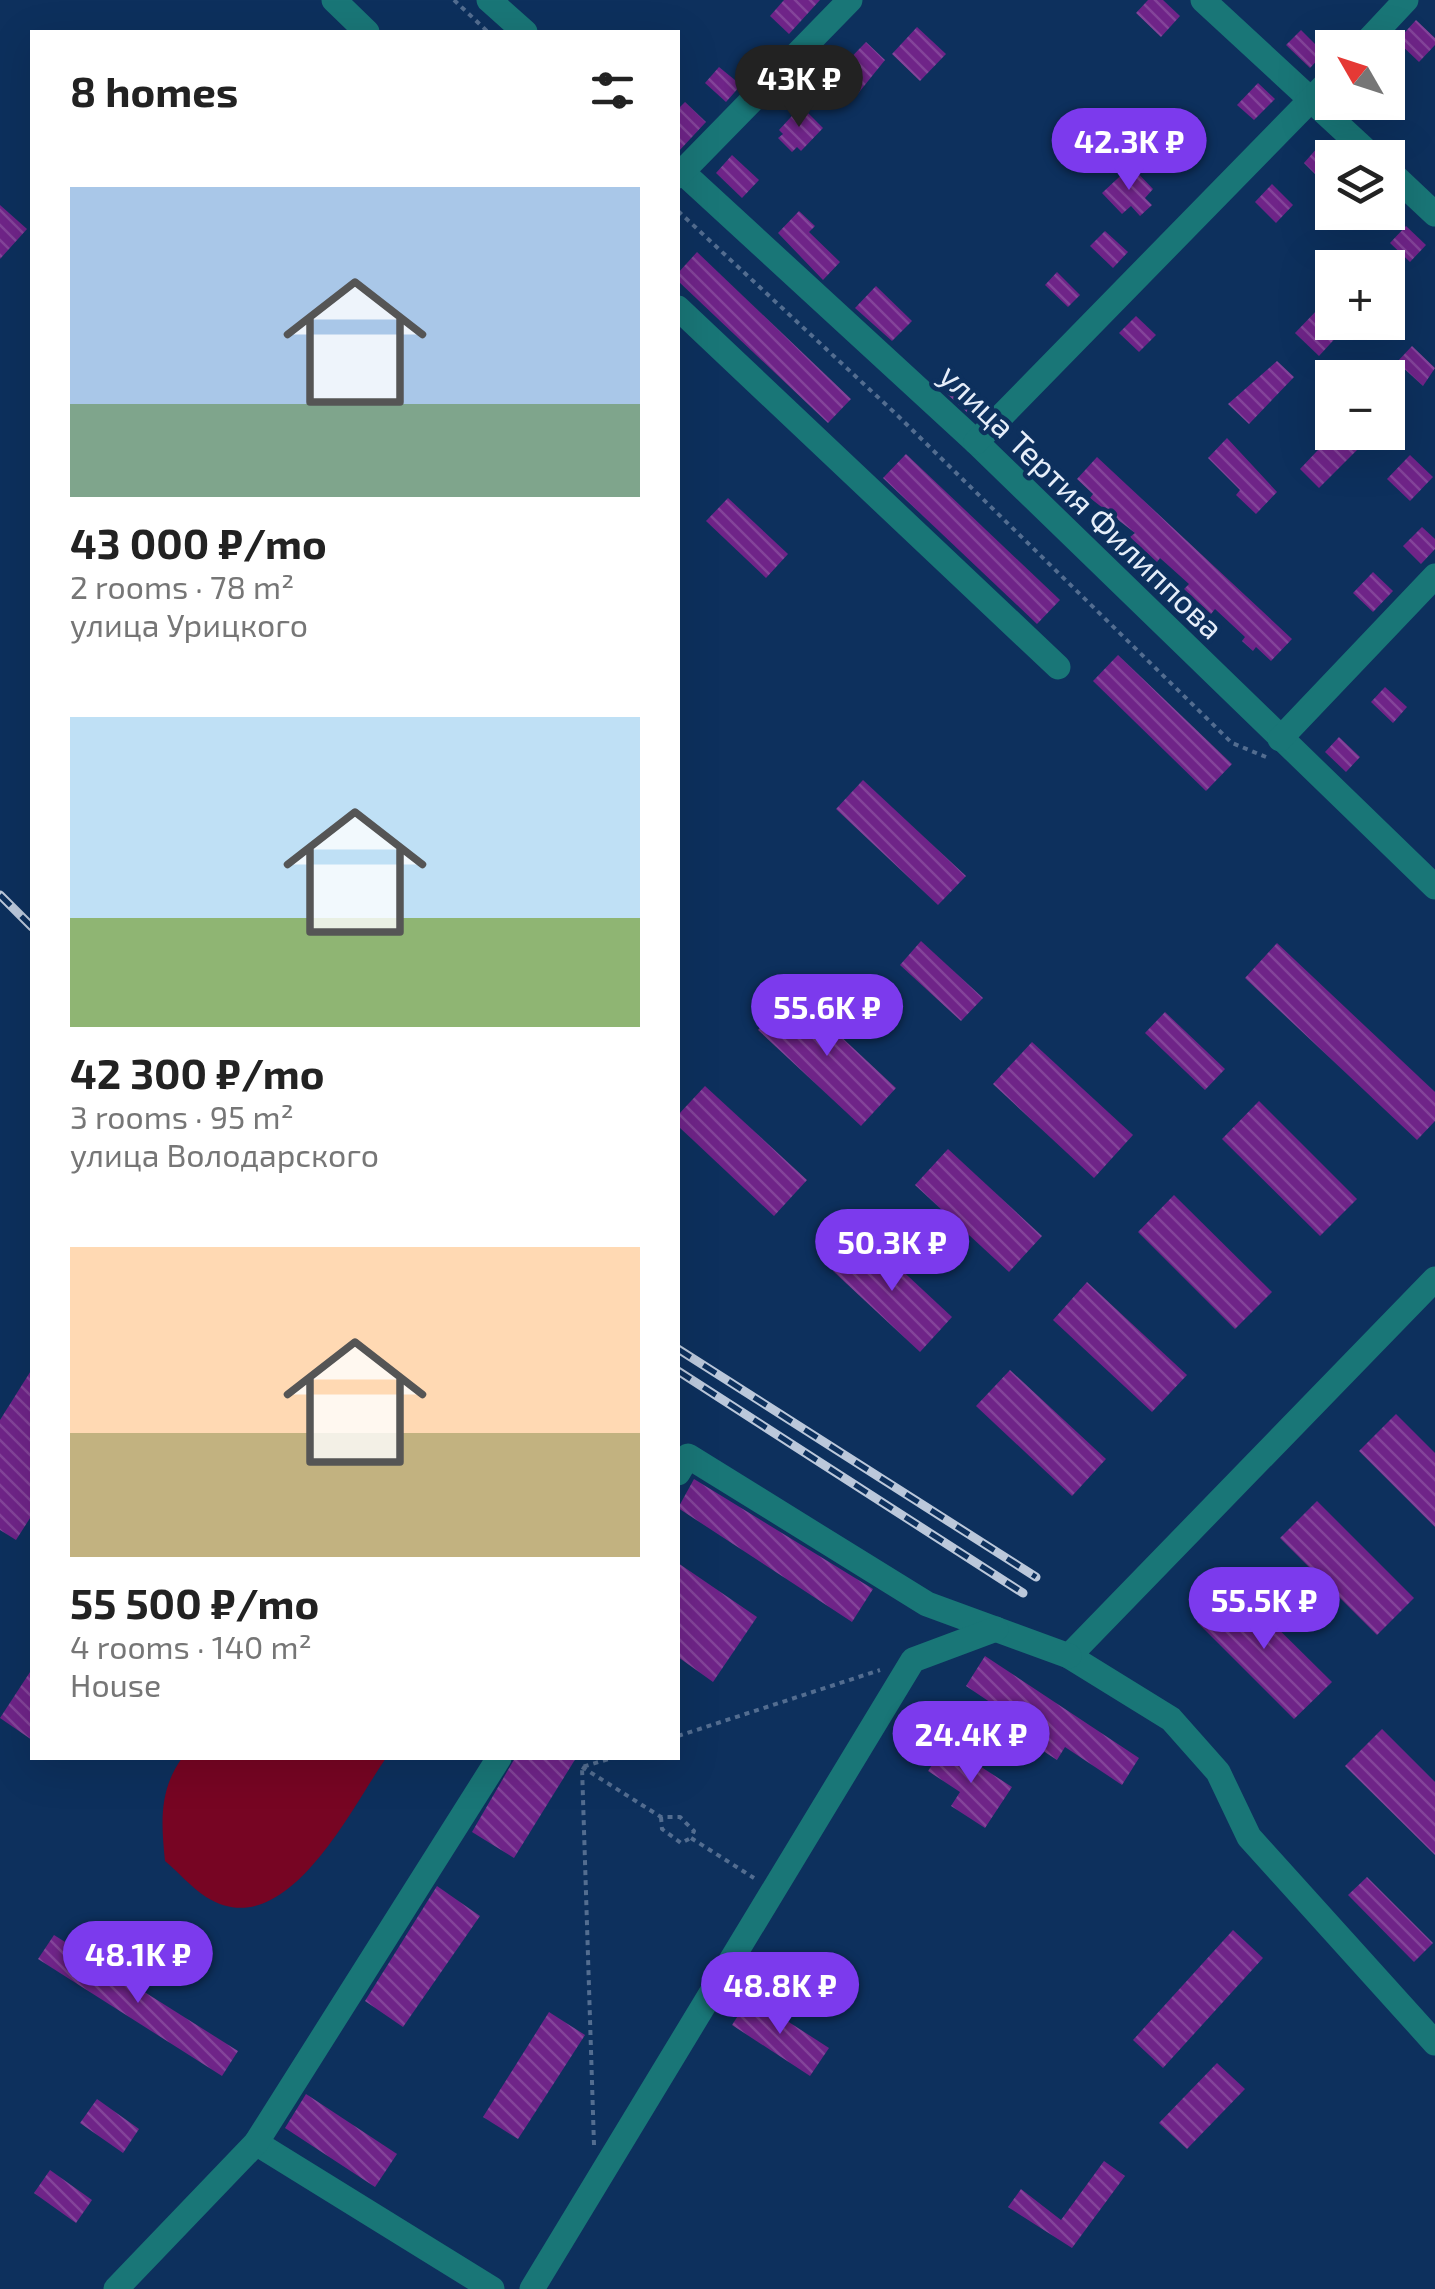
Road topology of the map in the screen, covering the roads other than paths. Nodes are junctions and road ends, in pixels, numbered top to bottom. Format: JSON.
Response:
{"nodes":[{"id":1,"x":334,"y":0,"type":"edge"},
{"id":2,"x":489,"y":0,"type":"edge"},
{"id":3,"x":850,"y":0,"type":"edge"},
{"id":4,"x":1202,"y":0,"type":"edge"},
{"id":5,"x":1406,"y":0,"type":"edge"},
{"id":6,"x":365,"y":30,"type":"edge"},
{"id":7,"x":516,"y":30,"type":"edge"},
{"id":8,"x":1378,"y":30,"type":"edge"},
{"id":9,"x":1315,"y":97,"type":"edge"},
{"id":10,"x":1312,"y":100,"type":"junction"},
{"id":11,"x":1355,"y":140,"type":"edge"},
{"id":12,"x":680,"y":171,"type":"edge"},
{"id":13,"x":680,"y":173,"type":"edge"},
{"id":14,"x":1405,"y":186,"type":"edge"},
{"id":15,"x":1435,"y":214,"type":"edge"},
{"id":16,"x":680,"y":310,"type":"edge"},
{"id":17,"x":976,"y":442,"type":"junction"},
{"id":18,"x":1435,"y":576,"type":"edge"},
{"id":19,"x":1058,"y":667,"type":"dead end"},
{"id":20,"x":1280,"y":751,"type":"junction"},
{"id":21,"x":1435,"y":887,"type":"edge"},
{"id":22,"x":1435,"y":1279,"type":"edge"},
{"id":23,"x":680,"y":1470,"type":"edge"},
{"id":24,"x":996,"y":1629,"type":"junction"},
{"id":25,"x":1069,"y":1656,"type":"junction"},
{"id":26,"x":498,"y":1760,"type":"edge"},
{"id":27,"x":1435,"y":2043,"type":"edge"},
{"id":28,"x":256,"y":2143,"type":"junction"},
{"id":29,"x":116,"y":2289,"type":"edge"},
{"id":30,"x":492,"y":2289,"type":"edge"},
{"id":31,"x":532,"y":2289,"type":"edge"}],
"edges":[{"from":1,"to":6,"type":"street"},
{"from":2,"to":7,"type":"street"},
{"from":3,"to":12,"type":"street"},
{"from":4,"to":10,"type":"street"},
{"from":5,"to":8,"type":"street"},
{"from":9,"to":10,"type":"street"},
{"from":10,"to":11,"type":"street"},
{"from":10,"to":17,"type":"street"},
{"from":13,"to":17,"type":"street","name":"улица Тертия Филиппова"},
{"from":14,"to":15,"type":"street"},
{"from":16,"to":19,"type":"street"},
{"from":17,"to":20,"type":"street","name":"улица Тертия Филиппова"},
{"from":18,"to":20,"type":"street"},
{"from":20,"to":21,"type":"street","name":"улица Тертия Филиппова"},
{"from":22,"to":25,"type":"street"},
{"from":23,"to":24,"type":"street"},
{"from":24,"to":25,"type":"street"},
{"from":24,"to":31,"type":"street"},
{"from":25,"to":27,"type":"street"},
{"from":26,"to":28,"type":"street"},
{"from":28,"to":29,"type":"street"},
{"from":28,"to":30,"type":"street"}]}
